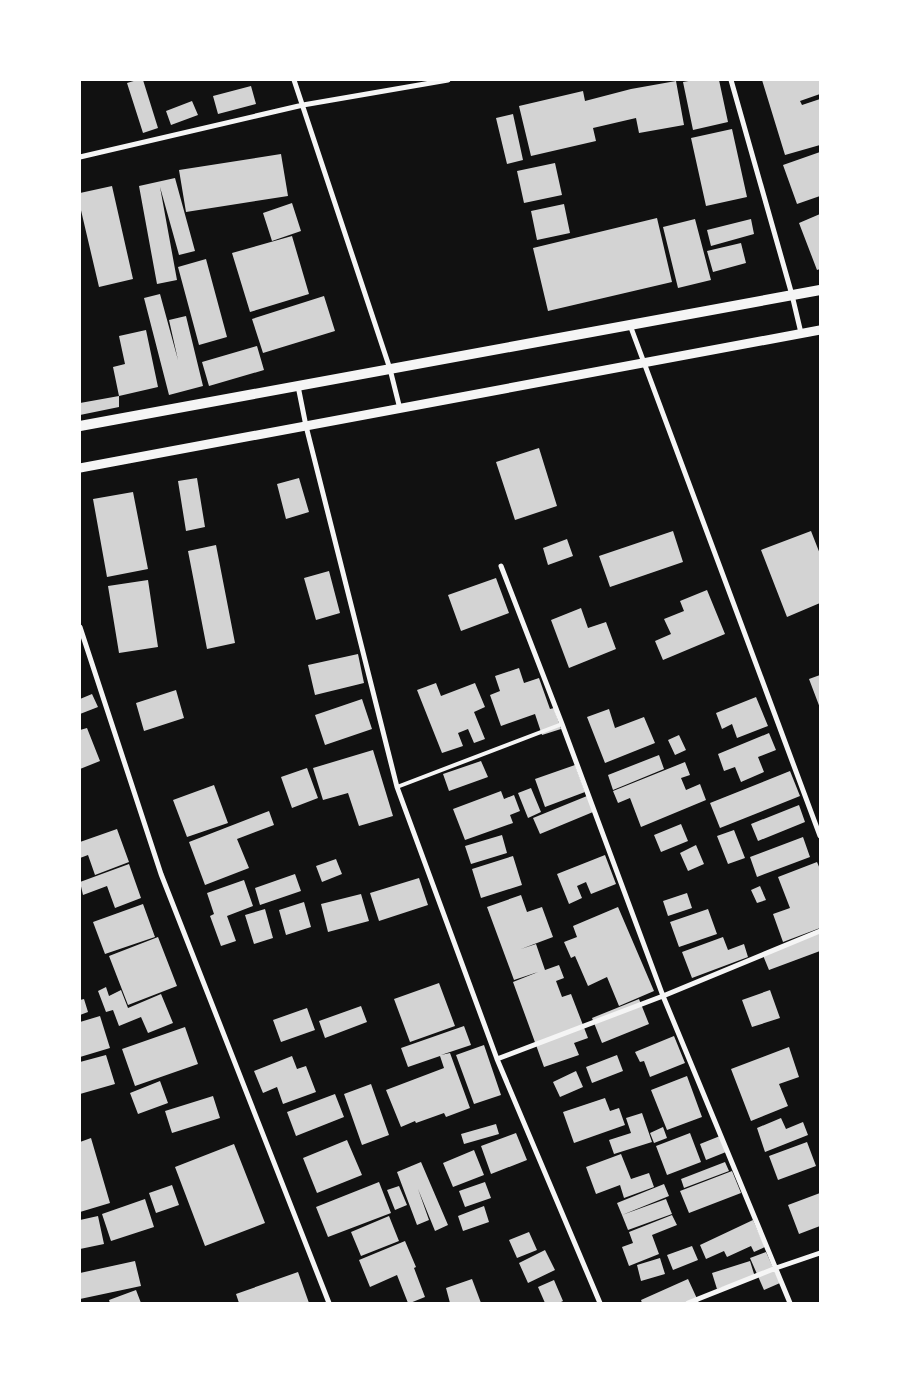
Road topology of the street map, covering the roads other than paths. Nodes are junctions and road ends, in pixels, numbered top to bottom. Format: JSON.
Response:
{"nodes":[{"id":1,"x":294,"y":80,"type":"edge"},
{"id":2,"x":448,"y":80,"type":"edge"},
{"id":3,"x":731,"y":80,"type":"edge"},
{"id":4,"x":303,"y":105,"type":"junction"},
{"id":5,"x":80,"y":157,"type":"edge"},
{"id":6,"x":820,"y":290,"type":"edge"},
{"id":7,"x":792,"y":295,"type":"junction"},
{"id":8,"x":630,"y":325,"type":"junction"},
{"id":9,"x":820,"y":330,"type":"edge"},
{"id":10,"x":801,"y":334,"type":"junction"},
{"id":11,"x":643,"y":363,"type":"junction"},
{"id":12,"x":390,"y":369,"type":"junction"},
{"id":13,"x":298,"y":386,"type":"junction"},
{"id":14,"x":400,"y":409,"type":"junction"},
{"id":15,"x":80,"y":426,"type":"edge"},
{"id":16,"x":306,"y":426,"type":"junction"},
{"id":17,"x":80,"y":468,"type":"edge"},
{"id":18,"x":501,"y":566,"type":"dead end"},
{"id":19,"x":80,"y":627,"type":"edge"},
{"id":20,"x":562,"y":724,"type":"junction"},
{"id":21,"x":396,"y":787,"type":"junction"},
{"id":22,"x":820,"y":836,"type":"edge"},
{"id":23,"x":820,"y":931,"type":"edge"},
{"id":24,"x":663,"y":996,"type":"junction"},
{"id":25,"x":498,"y":1059,"type":"junction"},
{"id":26,"x":820,"y":1253,"type":"edge"},
{"id":27,"x":776,"y":1268,"type":"junction"},
{"id":28,"x":328,"y":1303,"type":"edge"},
{"id":29,"x":600,"y":1303,"type":"edge"},
{"id":30,"x":688,"y":1303,"type":"edge"},
{"id":31,"x":790,"y":1303,"type":"edge"}],
"edges":[{"from":1,"to":4,"type":"street"},
{"from":2,"to":4,"type":"street"},
{"from":3,"to":7,"type":"street"},
{"from":4,"to":5,"type":"street"},
{"from":4,"to":12,"type":"street"},
{"from":6,"to":7,"type":"main road"},
{"from":7,"to":8,"type":"main road"},
{"from":7,"to":10,"type":"street"},
{"from":8,"to":11,"type":"street"},
{"from":8,"to":12,"type":"main road"},
{"from":9,"to":10,"type":"street"},
{"from":10,"to":11,"type":"street"},
{"from":11,"to":14,"type":"street"},
{"from":11,"to":22,"type":"street"},
{"from":12,"to":13,"type":"main road"},
{"from":12,"to":14,"type":"street"},
{"from":13,"to":15,"type":"main road"},
{"from":13,"to":16,"type":"street"},
{"from":14,"to":16,"type":"street"},
{"from":16,"to":17,"type":"street"},
{"from":16,"to":21,"type":"street"},
{"from":18,"to":20,"type":"street"},
{"from":19,"to":28,"type":"street"},
{"from":20,"to":21,"type":"lane"},
{"from":20,"to":24,"type":"street"},
{"from":21,"to":25,"type":"street"},
{"from":23,"to":24,"type":"street"},
{"from":24,"to":25,"type":"street"},
{"from":24,"to":27,"type":"street"},
{"from":25,"to":29,"type":"street"},
{"from":26,"to":27,"type":"street"},
{"from":27,"to":30,"type":"street"},
{"from":27,"to":31,"type":"street"}]}
